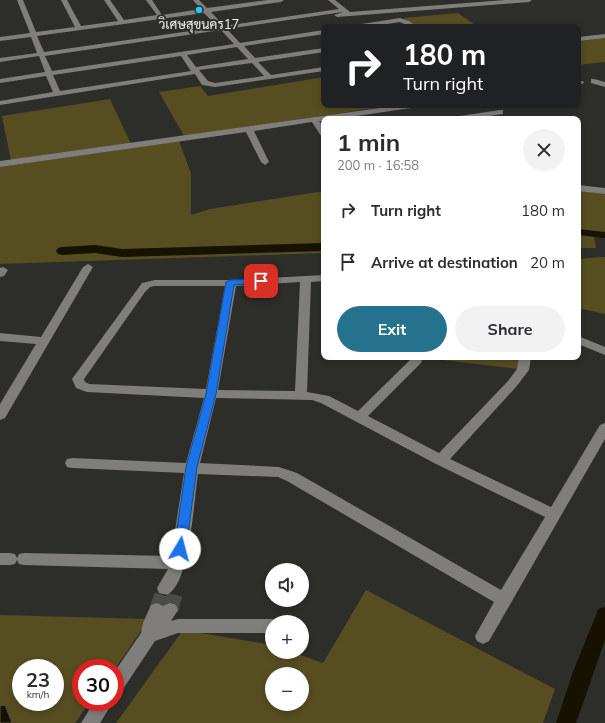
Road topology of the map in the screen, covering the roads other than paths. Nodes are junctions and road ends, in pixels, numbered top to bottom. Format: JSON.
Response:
{"nodes":[{"id":1,"x":20,"y":0,"type":"edge"},
{"id":2,"x":64,"y":0,"type":"edge"},
{"id":3,"x":107,"y":0,"type":"edge"},
{"id":4,"x":149,"y":0,"type":"edge"},
{"id":5,"x":196,"y":0,"type":"edge"},
{"id":6,"x":281,"y":0,"type":"edge"},
{"id":7,"x":331,"y":0,"type":"edge"},
{"id":8,"x":460,"y":0,"type":"edge"},
{"id":9,"x":529,"y":0,"type":"edge"},
{"id":10,"x":506,"y":1,"type":"edge"},
{"id":11,"x":246,"y":2,"type":"edge"},
{"id":12,"x":466,"y":5,"type":"junction"},
{"id":13,"x":207,"y":10,"type":"junction"},
{"id":14,"x":347,"y":12,"type":"junction"},
{"id":15,"x":161,"y":17,"type":"junction"},
{"id":16,"x":122,"y":22,"type":"junction"},
{"id":17,"x":374,"y":24,"type":"edge"},
{"id":18,"x":410,"y":24,"type":"edge"},
{"id":19,"x":79,"y":28,"type":"junction"},
{"id":20,"x":223,"y":28,"type":"junction"},
{"id":21,"x":321,"y":32,"type":"edge"},
{"id":22,"x":34,"y":34,"type":"junction"},
{"id":23,"x":605,"y":36,"type":"edge"},
{"id":24,"x":0,"y":39,"type":"edge"},
{"id":25,"x":581,"y":39,"type":"edge"},
{"id":26,"x":239,"y":45,"type":"junction"},
{"id":27,"x":321,"y":50,"type":"edge"},
{"id":28,"x":42,"y":54,"type":"junction"},
{"id":29,"x":182,"y":54,"type":"junction"},
{"id":30,"x":0,"y":60,"type":"edge"},
{"id":31,"x":254,"y":60,"type":"junction"},
{"id":32,"x":321,"y":68,"type":"edge"},
{"id":33,"x":195,"y":71,"type":"junction"},
{"id":34,"x":50,"y":74,"type":"junction"},
{"id":35,"x":269,"y":77,"type":"junction"},
{"id":36,"x":605,"y":79,"type":"edge"},
{"id":37,"x":0,"y":81,"type":"edge"},
{"id":38,"x":605,"y":85,"type":"edge"},
{"id":39,"x":58,"y":94,"type":"junction"},
{"id":40,"x":0,"y":103,"type":"edge"},
{"id":41,"x":398,"y":108,"type":"edge"},
{"id":42,"x":495,"y":108,"type":"edge"},
{"id":43,"x":377,"y":111,"type":"junction"},
{"id":44,"x":500,"y":112,"type":"junction"},
{"id":45,"x":342,"y":116,"type":"edge"},
{"id":46,"x":381,"y":116,"type":"edge"},
{"id":47,"x":473,"y":116,"type":"edge"},
{"id":48,"x":504,"y":116,"type":"edge"},
{"id":49,"x":321,"y":119,"type":"edge"},
{"id":50,"x":314,"y":120,"type":"junction"},
{"id":51,"x":249,"y":129,"type":"junction"},
{"id":52,"x":321,"y":130,"type":"edge"},
{"id":53,"x":265,"y":162,"type":"dead end"},
{"id":54,"x":0,"y":164,"type":"edge"},
{"id":55,"x":581,"y":188,"type":"edge"},
{"id":56,"x":605,"y":191,"type":"edge"},
{"id":57,"x":88,"y":267,"type":"dead end"},
{"id":58,"x":321,"y":278,"type":"edge"},
{"id":59,"x":306,"y":279,"type":"junction"},
{"id":60,"x":230,"y":282,"type":"junction"},
{"id":61,"x":0,"y":336,"type":"edge"},
{"id":62,"x":44,"y":341,"type":"junction"},
{"id":63,"x":581,"y":341,"type":"edge"},
{"id":64,"x":605,"y":351,"type":"edge"},
{"id":65,"x":525,"y":360,"type":"edge"},
{"id":66,"x":416,"y":361,"type":"dead end"},
{"id":67,"x":211,"y":394,"type":"junction"},
{"id":68,"x":301,"y":396,"type":"junction"},
{"id":69,"x":0,"y":415,"type":"edge"},
{"id":70,"x":359,"y":416,"type":"junction"},
{"id":71,"x":605,"y":428,"type":"edge"},
{"id":72,"x":441,"y":460,"type":"junction"},
{"id":73,"x":72,"y":463,"type":"dead end"},
{"id":74,"x":192,"y":467,"type":"junction"},
{"id":75,"x":554,"y":515,"type":"junction"},
{"id":76,"x":11,"y":559,"type":"edge"},
{"id":77,"x":504,"y":600,"type":"junction"},
{"id":78,"x":164,"y":610,"type":"tunnel mouth"},
{"id":79,"x":265,"y":626,"type":"edge"},
{"id":80,"x":149,"y":635,"type":"junction"},
{"id":81,"x":483,"y":636,"type":"dead end"},
{"id":82,"x":124,"y":672,"type":"edge"},
{"id":83,"x":98,"y":711,"type":"edge"},
{"id":84,"x":90,"y":723,"type":"edge"}],
"edges":[{"from":1,"to":22,"type":"street"},
{"from":2,"to":19,"type":"street"},
{"from":3,"to":16,"type":"street"},
{"from":4,"to":15,"type":"street"},
{"from":5,"to":13,"type":"street"},
{"from":6,"to":11,"type":"street"},
{"from":7,"to":14,"type":"street"},
{"from":8,"to":12,"type":"street"},
{"from":9,"to":10,"type":"street"},
{"from":10,"to":12,"type":"street"},
{"from":11,"to":13,"type":"street"},
{"from":12,"to":14,"type":"street"},
{"from":13,"to":15,"type":"street"},
{"from":13,"to":20,"type":"street"},
{"from":14,"to":20,"type":"street"},
{"from":15,"to":16,"type":"street"},
{"from":16,"to":19,"type":"street"},
{"from":17,"to":18,"type":"street"},
{"from":19,"to":22,"type":"street"},
{"from":20,"to":26,"type":"street"},
{"from":20,"to":28,"type":"street"},
{"from":21,"to":26,"type":"street"},
{"from":22,"to":24,"type":"street"},
{"from":22,"to":28,"type":"street"},
{"from":23,"to":25,"type":"street"},
{"from":26,"to":29,"type":"street"},
{"from":26,"to":31,"type":"street"},
{"from":27,"to":31,"type":"street"},
{"from":28,"to":30,"type":"street"},
{"from":28,"to":34,"type":"street"},
{"from":29,"to":33,"type":"street"},
{"from":29,"to":34,"type":"street"},
{"from":31,"to":33,"type":"street"},
{"from":31,"to":35,"type":"street"},
{"from":32,"to":35,"type":"street"},
{"from":33,"to":35,"type":"street"},
{"from":33,"to":39,"type":"street"},
{"from":34,"to":37,"type":"street"},
{"from":34,"to":39,"type":"street"},
{"from":36,"to":38,"type":"street"},
{"from":39,"to":40,"type":"street"},
{"from":41,"to":43,"type":"street"},
{"from":42,"to":44,"type":"street"},
{"from":43,"to":45,"type":"street"},
{"from":43,"to":46,"type":"street"},
{"from":44,"to":47,"type":"street"},
{"from":44,"to":48,"type":"street"},
{"from":49,"to":50,"type":"street"},
{"from":50,"to":51,"type":"street"},
{"from":50,"to":52,"type":"street"},
{"from":51,"to":53,"type":"street"},
{"from":51,"to":54,"type":"street"},
{"from":55,"to":56,"type":"street"},
{"from":57,"to":62,"type":"street"},
{"from":58,"to":59,"type":"street"},
{"from":59,"to":60,"type":"street"},
{"from":59,"to":68,"type":"street"},
{"from":60,"to":67,"type":"street"},
{"from":60,"to":67,"type":"street"},
{"from":61,"to":62,"type":"street"},
{"from":62,"to":69,"type":"street"},
{"from":63,"to":64,"type":"street"},
{"from":65,"to":72,"type":"street"},
{"from":66,"to":70,"type":"street"},
{"from":67,"to":68,"type":"street"},
{"from":67,"to":74,"type":"street"},
{"from":68,"to":70,"type":"street"},
{"from":70,"to":72,"type":"street"},
{"from":71,"to":75,"type":"street"},
{"from":72,"to":75,"type":"street"},
{"from":73,"to":74,"type":"street"},
{"from":74,"to":76,"type":"street"},
{"from":74,"to":77,"type":"street"},
{"from":75,"to":77,"type":"street"},
{"from":77,"to":81,"type":"street"},
{"from":78,"to":80,"type":"street"},
{"from":79,"to":80,"type":"street"},
{"from":80,"to":82,"type":"street"},
{"from":83,"to":84,"type":"street"}]}
